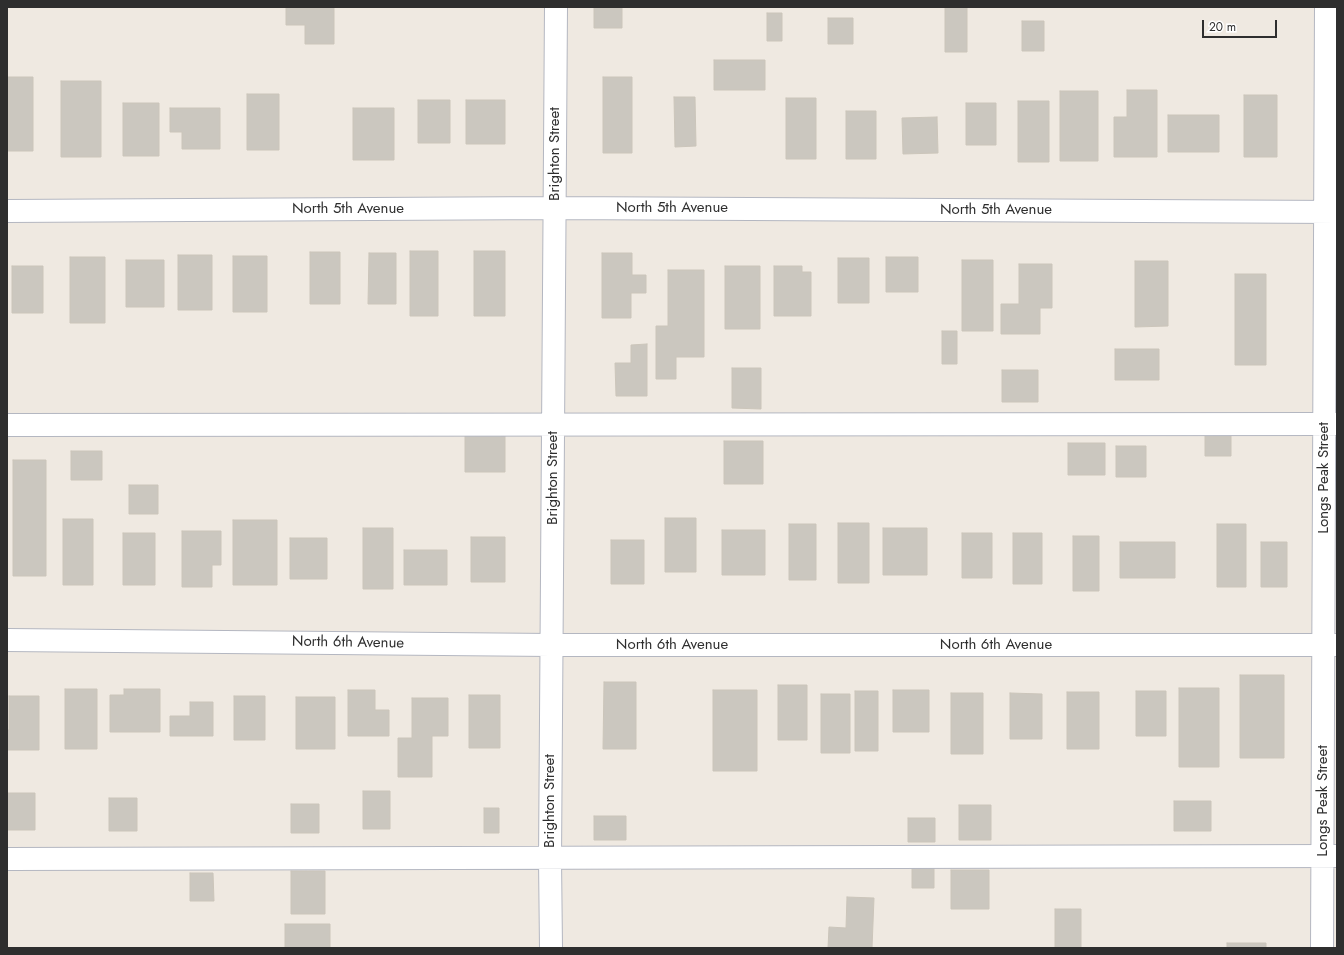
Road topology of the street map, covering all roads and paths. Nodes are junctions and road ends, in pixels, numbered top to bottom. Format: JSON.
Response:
{"nodes":[{"id":1,"x":556,"y":7,"type":"edge"},
{"id":2,"x":1326,"y":7,"type":"edge"},
{"id":3,"x":555,"y":208,"type":"junction"},
{"id":4,"x":7,"y":211,"type":"edge"},
{"id":5,"x":1331,"y":212,"type":"edge"},
{"id":6,"x":1331,"y":424,"type":"edge"},
{"id":7,"x":7,"y":425,"type":"edge"},
{"id":8,"x":553,"y":425,"type":"junction"},
{"id":9,"x":7,"y":640,"type":"edge"},
{"id":10,"x":552,"y":645,"type":"junction"},
{"id":11,"x":1330,"y":645,"type":"edge"},
{"id":12,"x":1330,"y":856,"type":"edge"},
{"id":13,"x":7,"y":859,"type":"edge"},
{"id":14,"x":550,"y":859,"type":"junction"},
{"id":15,"x":551,"y":948,"type":"edge"},
{"id":16,"x":1322,"y":948,"type":"edge"}],
"edges":[{"from":1,"to":3,"type":"street","name":"Brighton Street"},
{"from":2,"to":5,"type":"street","name":"Longs Peak Street"},
{"from":3,"to":4,"type":"street","name":"North 5th Avenue"},
{"from":3,"to":5,"type":"street","name":"North 5th Avenue"},
{"from":3,"to":8,"type":"street","name":"Brighton Street"},
{"from":5,"to":6,"type":"street","name":"Longs Peak Street"},
{"from":6,"to":8,"type":"street"},
{"from":6,"to":11,"type":"street","name":"Longs Peak Street"},
{"from":7,"to":8,"type":"street"},
{"from":8,"to":10,"type":"street","name":"Brighton Street"},
{"from":9,"to":10,"type":"street","name":"North 6th Avenue"},
{"from":10,"to":11,"type":"street","name":"North 6th Avenue"},
{"from":10,"to":14,"type":"street","name":"Brighton Street"},
{"from":11,"to":12,"type":"street","name":"Longs Peak Street"},
{"from":12,"to":14,"type":"street"},
{"from":12,"to":16,"type":"street","name":"Longs Peak Street"},
{"from":13,"to":14,"type":"street"},
{"from":14,"to":15,"type":"street","name":"Brighton Street"}]}
